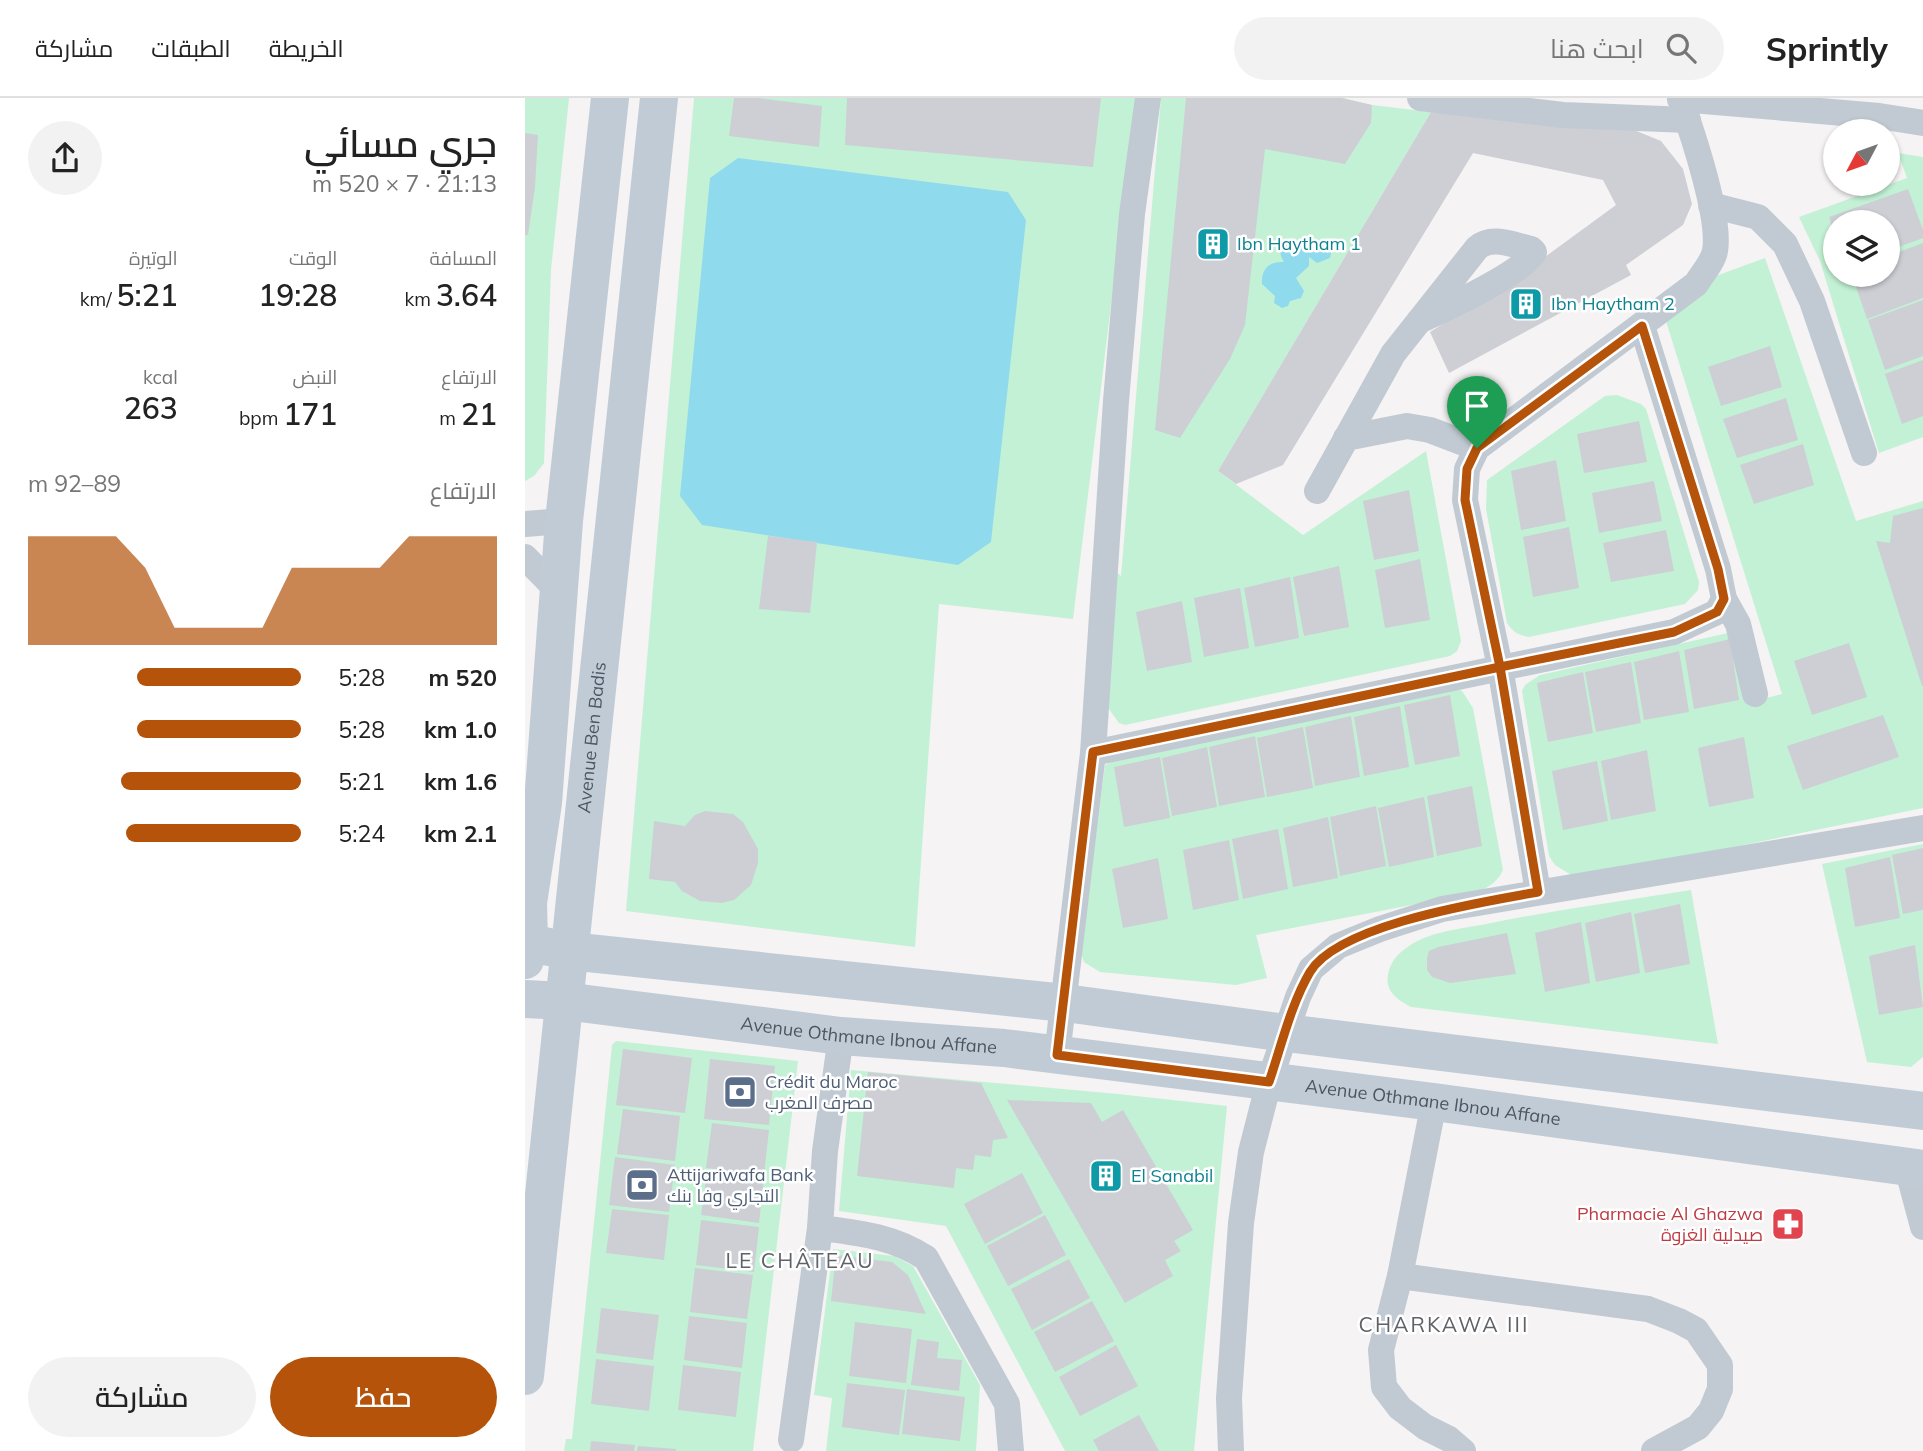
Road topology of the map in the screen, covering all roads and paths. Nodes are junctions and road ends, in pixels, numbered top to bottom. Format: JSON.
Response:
{"nodes":[{"id":1,"x":610,"y":98,"type":"edge"},
{"id":2,"x":659,"y":98,"type":"edge"},
{"id":3,"x":1148,"y":98,"type":"edge"},
{"id":4,"x":1420,"y":98,"type":"edge"},
{"id":5,"x":1683,"y":106,"type":"edge"},
{"id":6,"x":1923,"y":124,"type":"edge"},
{"id":7,"x":1711,"y":205,"type":"junction"},
{"id":8,"x":1419,"y":321,"type":"dead end"},
{"id":9,"x":1642,"y":326,"type":"junction"},
{"id":10,"x":1346,"y":438,"type":"junction"},
{"id":11,"x":1477,"y":448,"type":"junction"},
{"id":12,"x":1864,"y":453,"type":"dead end"},
{"id":13,"x":1317,"y":491,"type":"dead end"},
{"id":14,"x":564,"y":521,"type":"junction"},
{"id":15,"x":525,"y":524,"type":"edge"},
{"id":16,"x":525,"y":557,"type":"edge"},
{"id":17,"x":560,"y":593,"type":"junction"},
{"id":18,"x":1724,"y":599,"type":"junction"},
{"id":19,"x":1500,"y":667,"type":"junction"},
{"id":20,"x":1755,"y":694,"type":"dead end"},
{"id":21,"x":1093,"y":752,"type":"junction"},
{"id":22,"x":1923,"y":828,"type":"edge"},
{"id":23,"x":1538,"y":892,"type":"junction"},
{"id":24,"x":526,"y":948,"type":"edge"},
{"id":25,"x":569,"y":951,"type":"junction"},
{"id":26,"x":525,"y":999,"type":"edge"},
{"id":27,"x":564,"y":1001,"type":"junction"},
{"id":28,"x":1065,"y":1003,"type":"junction"},
{"id":29,"x":1286,"y":1033,"type":"junction"},
{"id":30,"x":841,"y":1036,"type":"junction"},
{"id":31,"x":1057,"y":1055,"type":"junction"},
{"id":32,"x":1269,"y":1082,"type":"junction"},
{"id":33,"x":1434,"y":1102,"type":"junction"},
{"id":34,"x":1923,"y":1111,"type":"edge"},
{"id":35,"x":1915,"y":1168,"type":"edge"},
{"id":36,"x":1923,"y":1227,"type":"edge"},
{"id":37,"x":820,"y":1228,"type":"junction"},
{"id":38,"x":1400,"y":1276,"type":"junction"},
{"id":39,"x":525,"y":1376,"type":"edge"},
{"id":40,"x":791,"y":1440,"type":"dead end"},
{"id":41,"x":1011,"y":1451,"type":"edge"},
{"id":42,"x":1231,"y":1451,"type":"edge"},
{"id":43,"x":1462,"y":1451,"type":"edge"},
{"id":44,"x":1654,"y":1451,"type":"edge"}],
"edges":[{"from":1,"to":14,"type":"main road"},
{"from":2,"to":25,"type":"main road","name":"Avenue Ben Badis"},
{"from":3,"to":21,"type":"street"},
{"from":4,"to":5,"type":"street"},
{"from":5,"to":6,"type":"street"},
{"from":5,"to":7,"type":"street"},
{"from":7,"to":9,"type":"street"},
{"from":7,"to":12,"type":"street"},
{"from":8,"to":10,"type":"street"},
{"from":9,"to":11,"type":"street"},
{"from":9,"to":18,"type":"street"},
{"from":10,"to":11,"type":"street"},
{"from":10,"to":13,"type":"street"},
{"from":11,"to":19,"type":"street"},
{"from":14,"to":15,"type":"street"},
{"from":14,"to":17,"type":"main road"},
{"from":16,"to":17,"type":"street"},
{"from":17,"to":24,"type":"main road"},
{"from":18,"to":19,"type":"street"},
{"from":18,"to":20,"type":"street"},
{"from":19,"to":21,"type":"street"},
{"from":19,"to":23,"type":"street"},
{"from":21,"to":28,"type":"street"},
{"from":22,"to":23,"type":"street"},
{"from":23,"to":29,"type":"street"},
{"from":24,"to":25,"type":"main road"},
{"from":25,"to":27,"type":"main road","name":"Avenue Ben Badis"},
{"from":25,"to":28,"type":"main road"},
{"from":26,"to":27,"type":"main road","name":"Avenue Othmane Ibnou Affane"},
{"from":27,"to":30,"type":"main road","name":"Avenue Othmane Ibnou Affane"},
{"from":27,"to":39,"type":"main road","name":"Avenue Ben Badis"},
{"from":28,"to":29,"type":"main road"},
{"from":28,"to":31,"type":"street"},
{"from":29,"to":32,"type":"street"},
{"from":29,"to":34,"type":"main road"},
{"from":30,"to":31,"type":"main road","name":"Avenue Othmane Ibnou Affane"},
{"from":30,"to":37,"type":"street"},
{"from":31,"to":32,"type":"main road","name":"Avenue Othmane Ibnou Affane"},
{"from":32,"to":33,"type":"main road","name":"Avenue Othmane Ibnou Affane"},
{"from":32,"to":42,"type":"street"},
{"from":33,"to":35,"type":"main road","name":"Avenue Othmane Ibnou Affane"},
{"from":33,"to":38,"type":"street"},
{"from":35,"to":36,"type":"street"},
{"from":37,"to":40,"type":"street"},
{"from":37,"to":41,"type":"street"},
{"from":38,"to":43,"type":"street"},
{"from":38,"to":44,"type":"street"}]}
